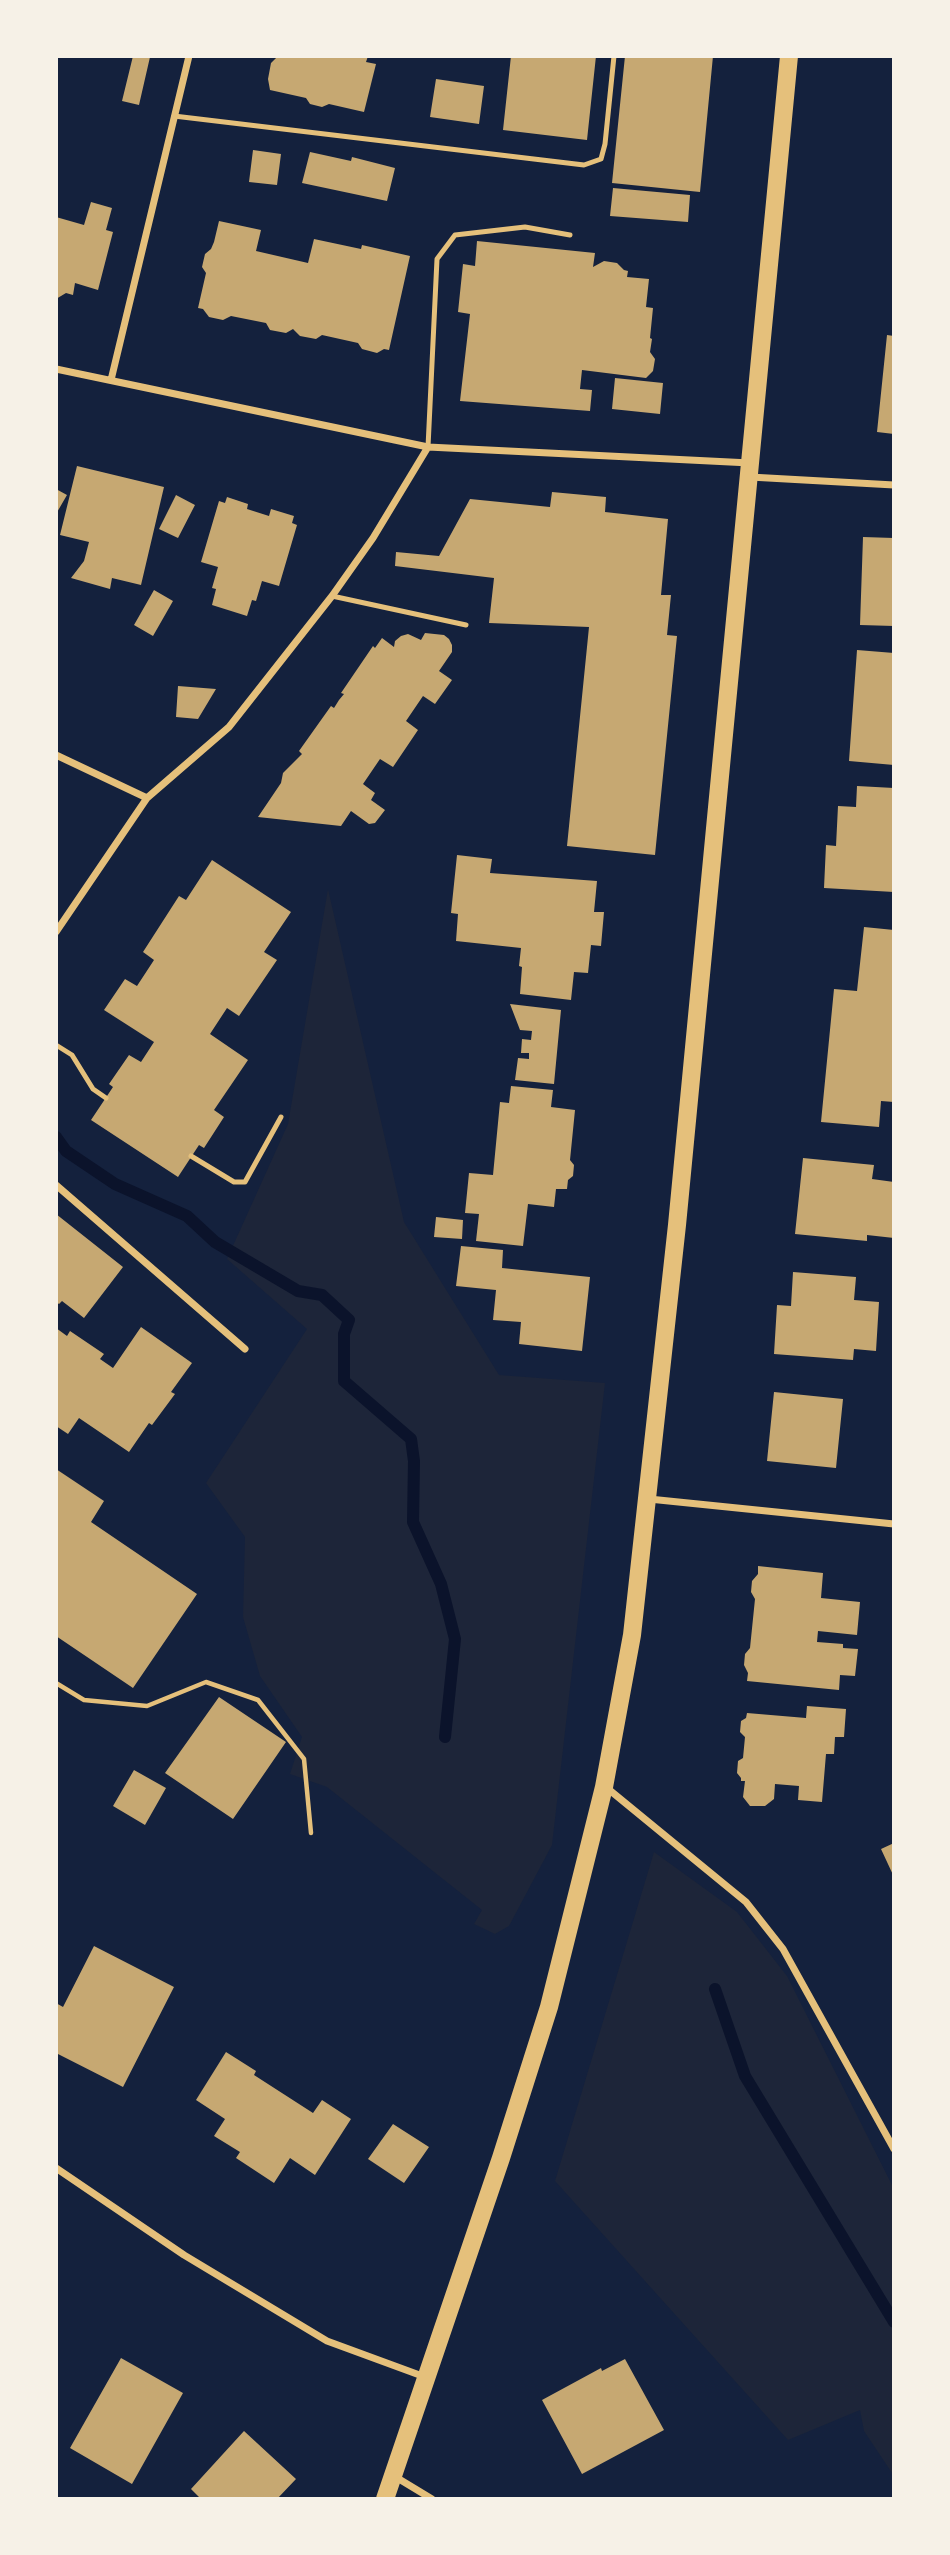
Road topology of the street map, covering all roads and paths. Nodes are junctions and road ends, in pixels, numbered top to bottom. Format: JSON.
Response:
{"nodes":[{"id":1,"x":189,"y":56,"type":"edge"},
{"id":2,"x":614,"y":56,"type":"edge"},
{"id":3,"x":789,"y":56,"type":"edge"},
{"id":4,"x":174,"y":116,"type":"junction"},
{"id":5,"x":569,"y":235,"type":"dead end"},
{"id":6,"x":56,"y":369,"type":"edge"},
{"id":7,"x":111,"y":380,"type":"junction"},
{"id":8,"x":428,"y":447,"type":"junction"},
{"id":9,"x":750,"y":470,"type":"junction"},
{"id":10,"x":894,"y":485,"type":"edge"},
{"id":11,"x":332,"y":596,"type":"junction"},
{"id":12,"x":466,"y":625,"type":"dead end"},
{"id":13,"x":56,"y":755,"type":"edge"},
{"id":14,"x":147,"y":798,"type":"junction"},
{"id":15,"x":56,"y":932,"type":"edge"},
{"id":16,"x":56,"y":1045,"type":"edge"},
{"id":17,"x":106,"y":1098,"type":"dead end"},
{"id":18,"x":281,"y":1117,"type":"dead end"},
{"id":19,"x":191,"y":1156,"type":"dead end"},
{"id":20,"x":56,"y":1185,"type":"edge"},
{"id":21,"x":245,"y":1349,"type":"dead end"},
{"id":22,"x":649,"y":1499,"type":"junction"},
{"id":23,"x":894,"y":1524,"type":"edge"},
{"id":24,"x":56,"y":1683,"type":"edge"},
{"id":25,"x":604,"y":1787,"type":"junction"},
{"id":26,"x":311,"y":1833,"type":"dead end"},
{"id":27,"x":894,"y":2149,"type":"edge"},
{"id":28,"x":56,"y":2168,"type":"edge"},
{"id":29,"x":425,"y":2377,"type":"junction"},
{"id":30,"x":394,"y":2476,"type":"junction"},
{"id":31,"x":385,"y":2499,"type":"edge"},
{"id":32,"x":432,"y":2499,"type":"edge"}],
"edges":[{"from":1,"to":4,"type":"street"},
{"from":2,"to":4,"type":"lane"},
{"from":3,"to":9,"type":"main road"},
{"from":4,"to":7,"type":"street"},
{"from":5,"to":8,"type":"lane"},
{"from":6,"to":7,"type":"street"},
{"from":7,"to":8,"type":"street"},
{"from":8,"to":9,"type":"street"},
{"from":8,"to":11,"type":"street"},
{"from":9,"to":10,"type":"street"},
{"from":9,"to":22,"type":"main road"},
{"from":11,"to":12,"type":"lane"},
{"from":11,"to":14,"type":"street"},
{"from":13,"to":14,"type":"street"},
{"from":14,"to":15,"type":"street"},
{"from":16,"to":17,"type":"lane"},
{"from":18,"to":19,"type":"lane"},
{"from":20,"to":21,"type":"street"},
{"from":22,"to":23,"type":"street"},
{"from":22,"to":25,"type":"main road"},
{"from":24,"to":26,"type":"path"},
{"from":25,"to":27,"type":"street"},
{"from":25,"to":29,"type":"main road"},
{"from":28,"to":29,"type":"street"},
{"from":29,"to":30,"type":"main road"},
{"from":30,"to":31,"type":"main road"},
{"from":30,"to":32,"type":"street"}]}
